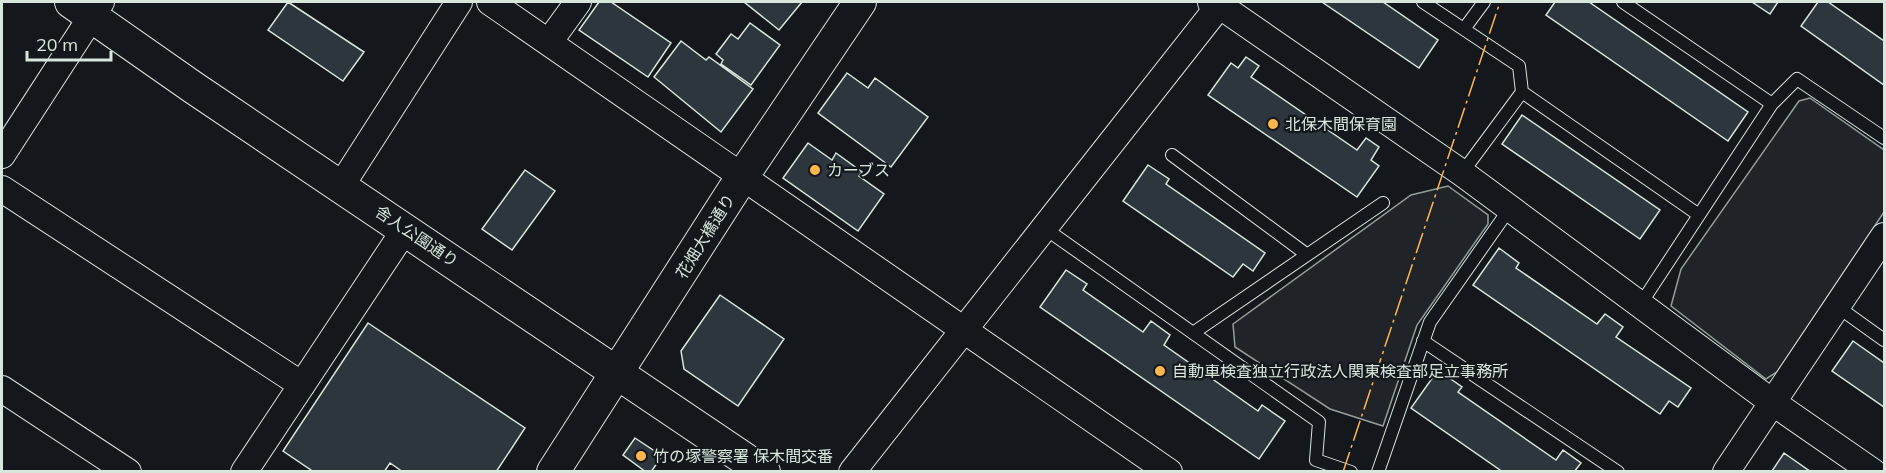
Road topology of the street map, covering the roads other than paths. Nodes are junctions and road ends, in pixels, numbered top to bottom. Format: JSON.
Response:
{"nodes":[{"id":1,"x":459,"y":2,"type":"edge"},
{"id":2,"x":490,"y":2,"type":"edge"},
{"id":3,"x":578,"y":2,"type":"edge"},
{"id":4,"x":860,"y":2,"type":"edge"},
{"id":5,"x":1423,"y":2,"type":"edge"},
{"id":6,"x":1484,"y":2,"type":"edge"},
{"id":7,"x":1623,"y":2,"type":"edge"},
{"id":8,"x":1218,"y":3,"type":"edge"},
{"id":9,"x":88,"y":6,"type":"edge"},
{"id":10,"x":1464,"y":29,"type":"junction"},
{"id":11,"x":549,"y":42,"type":"junction"},
{"id":12,"x":1522,"y":92,"type":"junction"},
{"id":13,"x":1772,"y":104,"type":"junction"},
{"id":14,"x":1884,"y":138,"type":"edge"},
{"id":15,"x":2,"y":155,"type":"edge"},
{"id":16,"x":1172,"y":155,"type":"dead end"},
{"id":17,"x":1462,"y":173,"type":"junction"},
{"id":18,"x":742,"y":177,"type":"junction"},
{"id":19,"x":341,"y":186,"type":"junction"},
{"id":20,"x":2,"y":189,"type":"edge"},
{"id":21,"x":1383,"y":203,"type":"dead end"},
{"id":22,"x":1510,"y":208,"type":"junction"},
{"id":23,"x":1700,"y":215,"type":"junction"},
{"id":24,"x":1043,"y":227,"type":"junction"},
{"id":25,"x":406,"y":228,"type":"junction"},
{"id":26,"x":1884,"y":236,"type":"edge"},
{"id":27,"x":1306,"y":254,"type":"junction"},
{"id":28,"x":1640,"y":305,"type":"junction"},
{"id":29,"x":1838,"y":307,"type":"junction"},
{"id":30,"x":964,"y":329,"type":"junction"},
{"id":31,"x":1193,"y":333,"type":"junction"},
{"id":32,"x":1884,"y":340,"type":"edge"},
{"id":33,"x":1423,"y":341,"type":"junction"},
{"id":34,"x":618,"y":372,"type":"junction"},
{"id":35,"x":302,"y":385,"type":"junction"},
{"id":36,"x":2,"y":389,"type":"edge"},
{"id":37,"x":1773,"y":402,"type":"junction"},
{"id":38,"x":128,"y":471,"type":"edge"},
{"id":39,"x":244,"y":471,"type":"edge"},
{"id":40,"x":553,"y":471,"type":"edge"},
{"id":41,"x":764,"y":471,"type":"edge"},
{"id":42,"x":852,"y":471,"type":"edge"},
{"id":43,"x":1169,"y":471,"type":"edge"},
{"id":44,"x":1351,"y":471,"type":"edge"},
{"id":45,"x":1378,"y":471,"type":"edge"},
{"id":46,"x":1618,"y":471,"type":"edge"},
{"id":47,"x":1726,"y":471,"type":"edge"},
{"id":48,"x":1873,"y":471,"type":"edge"}],
"edges":[{"from":1,"to":19,"type":"street"},
{"from":2,"to":11,"type":"street"},
{"from":3,"to":11,"type":"street"},
{"from":4,"to":18,"type":"street","name":"花畑大橋通り"},
{"from":5,"to":10,"type":"lane"},
{"from":6,"to":10,"type":"lane"},
{"from":7,"to":13,"type":"lane"},
{"from":8,"to":17,"type":"street"},
{"from":8,"to":24,"type":"street"},
{"from":9,"to":15,"type":"street"},
{"from":9,"to":19,"type":"street","name":"舎人公園通り"},
{"from":10,"to":12,"type":"lane"},
{"from":11,"to":18,"type":"street"},
{"from":12,"to":17,"type":"lane"},
{"from":12,"to":23,"type":"lane"},
{"from":13,"to":14,"type":"lane"},
{"from":13,"to":23,"type":"lane"},
{"from":16,"to":27,"type":"lane"},
{"from":17,"to":22,"type":"street"},
{"from":18,"to":30,"type":"street"},
{"from":18,"to":34,"type":"street","name":"花畑大橋通り"},
{"from":19,"to":25,"type":"street","name":"舎人公園通り"},
{"from":20,"to":35,"type":"street"},
{"from":21,"to":27,"type":"lane"},
{"from":22,"to":28,"type":"street"},
{"from":22,"to":33,"type":"lane"},
{"from":23,"to":28,"type":"lane"},
{"from":24,"to":30,"type":"street"},
{"from":24,"to":31,"type":"lane"},
{"from":25,"to":34,"type":"street","name":"舎人公園通り"},
{"from":25,"to":35,"type":"street"},
{"from":26,"to":29,"type":"street"},
{"from":27,"to":31,"type":"lane"},
{"from":28,"to":37,"type":"street"},
{"from":29,"to":32,"type":"lane"},
{"from":29,"to":37,"type":"street"},
{"from":30,"to":42,"type":"street"},
{"from":30,"to":43,"type":"street"},
{"from":31,"to":44,"type":"lane"},
{"from":33,"to":45,"type":"lane"},
{"from":33,"to":46,"type":"lane"},
{"from":34,"to":40,"type":"street","name":"花畑大橋通り"},
{"from":34,"to":41,"type":"street","name":"舎人公園通り"},
{"from":35,"to":39,"type":"street"},
{"from":36,"to":38,"type":"street"},
{"from":37,"to":47,"type":"street"},
{"from":37,"to":48,"type":"street"}]}
